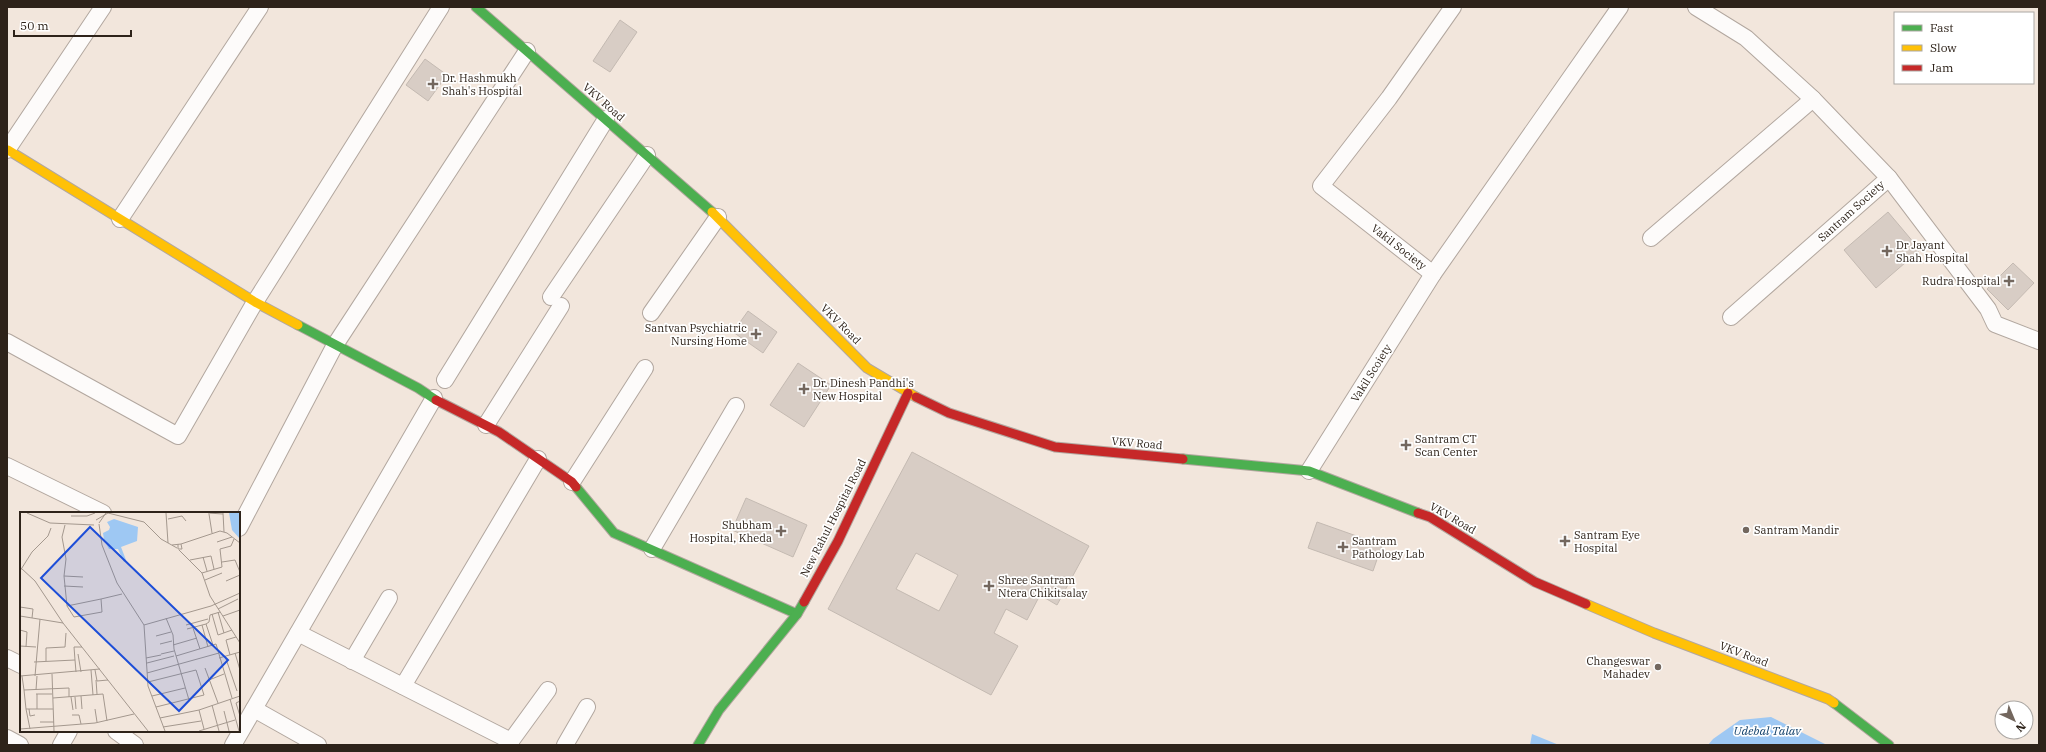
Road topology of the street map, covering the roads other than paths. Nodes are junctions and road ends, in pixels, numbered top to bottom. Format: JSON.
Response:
{"nodes":[{"id":1,"x":103,"y":7,"type":"edge"},
{"id":2,"x":260,"y":7,"type":"edge"},
{"id":3,"x":442,"y":7,"type":"edge"},
{"id":4,"x":476,"y":7,"type":"edge"},
{"id":5,"x":1453,"y":7,"type":"edge"},
{"id":6,"x":1620,"y":7,"type":"edge"},
{"id":7,"x":1696,"y":7,"type":"edge"},
{"id":8,"x":527,"y":51,"type":"junction"},
{"id":9,"x":1813,"y":99,"type":"junction"},
{"id":10,"x":606,"y":119,"type":"junction"},
{"id":11,"x":7,"y":150,"type":"edge"},
{"id":12,"x":647,"y":155,"type":"junction"},
{"id":13,"x":1889,"y":178,"type":"junction"},
{"id":14,"x":718,"y":217,"type":"junction"},
{"id":15,"x":120,"y":219,"type":"junction"},
{"id":16,"x":1651,"y":238,"type":"dead end"},
{"id":17,"x":1434,"y":274,"type":"junction"},
{"id":18,"x":255,"y":302,"type":"junction"},
{"id":19,"x":651,"y":313,"type":"dead end"},
{"id":20,"x":1732,"y":317,"type":"dead end"},
{"id":21,"x":2039,"y":341,"type":"edge"},
{"id":22,"x":7,"y":342,"type":"edge"},
{"id":23,"x":336,"y":345,"type":"junction"},
{"id":24,"x":645,"y":368,"type":"dead end"},
{"id":25,"x":445,"y":380,"type":"dead end"},
{"id":26,"x":908,"y":393,"type":"junction"},
{"id":27,"x":434,"y":398,"type":"junction"},
{"id":28,"x":736,"y":406,"type":"dead end"},
{"id":29,"x":486,"y":425,"type":"junction"},
{"id":30,"x":538,"y":459,"type":"junction"},
{"id":31,"x":7,"y":466,"type":"edge"},
{"id":32,"x":1309,"y":471,"type":"junction"},
{"id":33,"x":572,"y":482,"type":"junction"},
{"id":34,"x":101,"y":512,"type":"edge"},
{"id":35,"x":240,"y":526,"type":"edge"},
{"id":36,"x":652,"y":550,"type":"junction"},
{"id":37,"x":389,"y":598,"type":"dead end"},
{"id":38,"x":796,"y":614,"type":"junction"},
{"id":39,"x":298,"y":633,"type":"junction"},
{"id":40,"x":7,"y":658,"type":"edge"},
{"id":41,"x":352,"y":661,"type":"junction"},
{"id":42,"x":20,"y":664,"type":"edge"},
{"id":43,"x":404,"y":686,"type":"junction"},
{"id":44,"x":548,"y":690,"type":"dead end"},
{"id":45,"x":587,"y":707,"type":"dead end"},
{"id":46,"x":254,"y":709,"type":"junction"},
{"id":47,"x":68,"y":732,"type":"edge"},
{"id":48,"x":7,"y":738,"type":"edge"},
{"id":49,"x":510,"y":743,"type":"edge"},
{"id":50,"x":20,"y":745,"type":"edge"},
{"id":51,"x":61,"y":745,"type":"edge"},
{"id":52,"x":233,"y":745,"type":"edge"},
{"id":53,"x":318,"y":745,"type":"edge"},
{"id":54,"x":565,"y":745,"type":"edge"},
{"id":55,"x":698,"y":745,"type":"edge"},
{"id":56,"x":1889,"y":745,"type":"edge"}],
"edges":[{"from":1,"to":11,"type":"street"},
{"from":2,"to":15,"type":"street"},
{"from":3,"to":18,"type":"street"},
{"from":4,"to":8,"type":"main road","name":"VKV Road"},
{"from":5,"to":17,"type":"street","name":"Vakil Society"},
{"from":6,"to":17,"type":"street","name":"Vakil Society"},
{"from":7,"to":9,"type":"street","name":"Santram Society"},
{"from":8,"to":10,"type":"main road","name":"VKV Road"},
{"from":8,"to":23,"type":"street"},
{"from":9,"to":13,"type":"street","name":"Santram Society"},
{"from":9,"to":16,"type":"street"},
{"from":10,"to":12,"type":"main road","name":"VKV Road"},
{"from":10,"to":25,"type":"street"},
{"from":11,"to":15,"type":"main road"},
{"from":12,"to":14,"type":"main road","name":"VKV Road"},
{"from":12,"to":29,"type":"street"},
{"from":13,"to":20,"type":"street","name":"Santram Society"},
{"from":13,"to":21,"type":"street"},
{"from":14,"to":19,"type":"street"},
{"from":14,"to":26,"type":"main road","name":"VKV Road"},
{"from":15,"to":18,"type":"main road"},
{"from":17,"to":32,"type":"street","name":"Vakil Scoiety"},
{"from":18,"to":22,"type":"street"},
{"from":18,"to":23,"type":"main road"},
{"from":23,"to":27,"type":"main road"},
{"from":23,"to":35,"type":"street"},
{"from":24,"to":33,"type":"street"},
{"from":26,"to":32,"type":"main road","name":"VKV Road"},
{"from":26,"to":38,"type":"main road","name":"New Rahul Hospital Road"},
{"from":27,"to":29,"type":"main road"},
{"from":27,"to":39,"type":"street"},
{"from":28,"to":36,"type":"street"},
{"from":29,"to":30,"type":"main road"},
{"from":30,"to":33,"type":"main road"},
{"from":30,"to":43,"type":"street"},
{"from":31,"to":34,"type":"street"},
{"from":32,"to":56,"type":"main road","name":"VKV Road"},
{"from":33,"to":36,"type":"main road"},
{"from":36,"to":38,"type":"main road"},
{"from":37,"to":41,"type":"street"},
{"from":38,"to":55,"type":"main road","name":"New Rahul Hospital Road"},
{"from":39,"to":41,"type":"street"},
{"from":39,"to":46,"type":"street"},
{"from":40,"to":42,"type":"street"},
{"from":41,"to":43,"type":"street"},
{"from":43,"to":49,"type":"street"},
{"from":44,"to":49,"type":"street"},
{"from":45,"to":54,"type":"street"},
{"from":46,"to":52,"type":"street"},
{"from":46,"to":53,"type":"street"},
{"from":47,"to":51,"type":"street"},
{"from":48,"to":50,"type":"street"}]}
